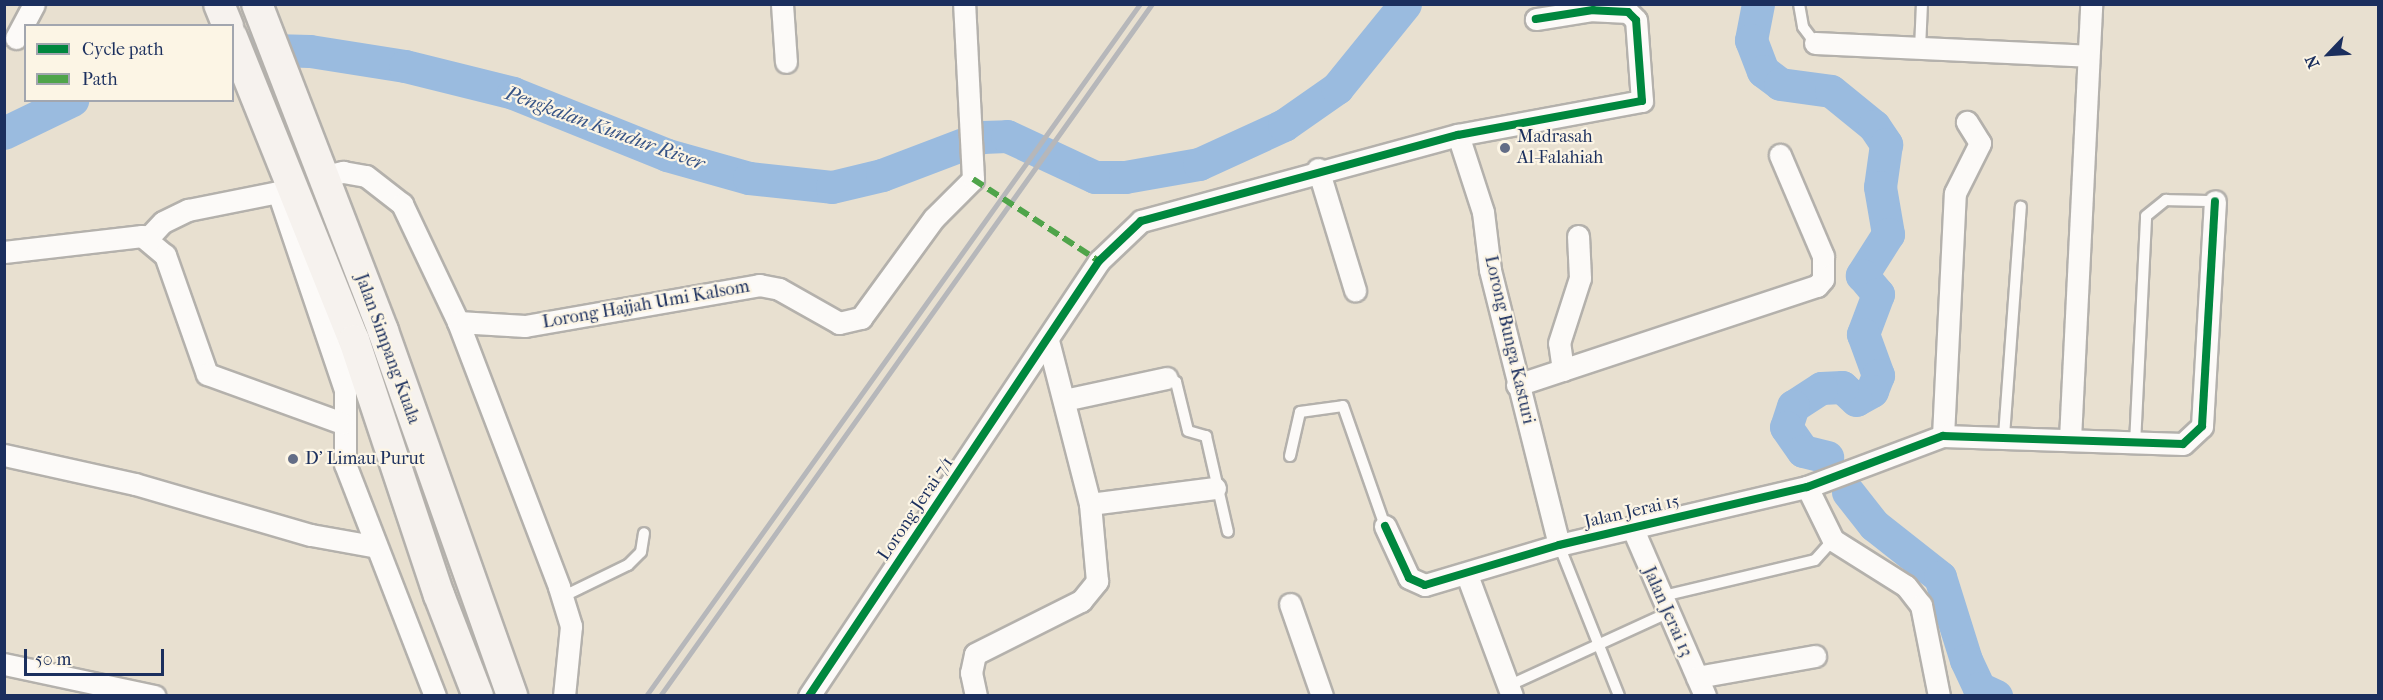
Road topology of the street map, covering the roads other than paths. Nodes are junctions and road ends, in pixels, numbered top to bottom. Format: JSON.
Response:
{"nodes":[{"id":1,"x":34,"y":4,"type":"edge"},
{"id":2,"x":219,"y":4,"type":"edge"},
{"id":3,"x":782,"y":4,"type":"edge"},
{"id":4,"x":964,"y":4,"type":"edge"},
{"id":5,"x":1799,"y":4,"type":"edge"},
{"id":6,"x":1922,"y":4,"type":"edge"},
{"id":7,"x":2091,"y":4,"type":"edge"},
{"id":8,"x":259,"y":10,"type":"edge"},
{"id":9,"x":1536,"y":19,"type":"dead end"},
{"id":10,"x":227,"y":24,"type":"edge"},
{"id":11,"x":16,"y":38,"type":"dead end"},
{"id":12,"x":234,"y":42,"type":"edge"},
{"id":13,"x":1815,"y":43,"type":"joint"},
{"id":14,"x":1920,"y":49,"type":"junction"},
{"id":15,"x":2088,"y":56,"type":"junction"},
{"id":16,"x":786,"y":62,"type":"dead end"},
{"id":17,"x":1967,"y":122,"type":"dead end"},
{"id":18,"x":1458,"y":135,"type":"junction"},
{"id":19,"x":1779,"y":155,"type":"dead end"},
{"id":20,"x":1318,"y":169,"type":"junction"},
{"id":21,"x":321,"y":177,"type":"junction"},
{"id":22,"x":284,"y":184,"type":"junction"},
{"id":23,"x":2215,"y":201,"type":"joint"},
{"id":24,"x":2021,"y":207,"type":"dead end"},
{"id":25,"x":1578,"y":236,"type":"dead end"},
{"id":26,"x":147,"y":239,"type":"junction"},
{"id":27,"x":4,"y":252,"type":"edge"},
{"id":28,"x":1355,"y":290,"type":"dead end"},
{"id":29,"x":458,"y":322,"type":"junction"},
{"id":30,"x":1048,"y":340,"type":"junction"},
{"id":31,"x":1563,"y":370,"type":"junction"},
{"id":32,"x":1167,"y":378,"type":"joint"},
{"id":33,"x":1517,"y":385,"type":"junction"},
{"id":34,"x":1064,"y":400,"type":"junction"},
{"id":35,"x":342,"y":423,"type":"junction"},
{"id":36,"x":1943,"y":436,"type":"junction"},
{"id":37,"x":2004,"y":436,"type":"junction"},
{"id":38,"x":2070,"y":439,"type":"junction"},
{"id":39,"x":2135,"y":444,"type":"junction"},
{"id":40,"x":4,"y":455,"type":"edge"},
{"id":41,"x":1290,"y":456,"type":"dead end"},
{"id":42,"x":1807,"y":487,"type":"junction"},
{"id":43,"x":1215,"y":488,"type":"junction"},
{"id":44,"x":1090,"y":504,"type":"junction"},
{"id":45,"x":1384,"y":526,"type":"joint"},
{"id":46,"x":1632,"y":527,"type":"junction"},
{"id":47,"x":1228,"y":532,"type":"dead end"},
{"id":48,"x":644,"y":533,"type":"dead end"},
{"id":49,"x":1833,"y":540,"type":"junction"},
{"id":50,"x":1559,"y":545,"type":"junction"},
{"id":51,"x":373,"y":546,"type":"junction"},
{"id":52,"x":1467,"y":575,"type":"junction"},
{"id":53,"x":562,"y":597,"type":"junction"},
{"id":54,"x":1290,"y":604,"type":"dead end"},
{"id":55,"x":1662,"y":605,"type":"junction"},
{"id":56,"x":1597,"y":645,"type":"junction"},
{"id":57,"x":1815,"y":656,"type":"dead end"},
{"id":58,"x":4,"y":664,"type":"edge"},
{"id":59,"x":1700,"y":686,"type":"edge"},
{"id":60,"x":1510,"y":691,"type":"edge"},
{"id":61,"x":144,"y":694,"type":"edge"},
{"id":62,"x":435,"y":696,"type":"edge"},
{"id":63,"x":478,"y":696,"type":"edge"},
{"id":64,"x":512,"y":696,"type":"edge"},
{"id":65,"x":564,"y":696,"type":"edge"},
{"id":66,"x":809,"y":696,"type":"edge"},
{"id":67,"x":976,"y":696,"type":"edge"},
{"id":68,"x":1322,"y":696,"type":"edge"},
{"id":69,"x":1619,"y":696,"type":"edge"},
{"id":70,"x":1939,"y":696,"type":"edge"}],
"edges":[{"from":1,"to":11,"type":"street"},
{"from":2,"to":10,"type":"main road"},
{"from":3,"to":16,"type":"street"},
{"from":4,"to":29,"type":"street","name":"Lorong Hajjah Umi Kalsom"},
{"from":5,"to":13,"type":"lane"},
{"from":6,"to":14,"type":"lane"},
{"from":7,"to":15,"type":"street"},
{"from":8,"to":21,"type":"main road","name":"Jalan Simpang Kuala"},
{"from":9,"to":18,"type":"street","name":"Lorong Jerai 7/1"},
{"from":12,"to":22,"type":"main road","name":"Jalan Simpang Kuala"},
{"from":13,"to":14,"type":"street"},
{"from":14,"to":15,"type":"street"},
{"from":15,"to":38,"type":"street"},
{"from":17,"to":36,"type":"street"},
{"from":18,"to":20,"type":"street","name":"Lorong Jerai 7/1"},
{"from":18,"to":33,"type":"street","name":"Lorong Bunga Kasturi"},
{"from":19,"to":31,"type":"street"},
{"from":20,"to":28,"type":"street"},
{"from":20,"to":30,"type":"street","name":"Lorong Jerai 7/1"},
{"from":21,"to":29,"type":"street"},
{"from":21,"to":64,"type":"main road","name":"Jalan Simpang Kuala"},
{"from":22,"to":26,"type":"street"},
{"from":22,"to":35,"type":"street"},
{"from":22,"to":63,"type":"main road","name":"Jalan Simpang Kuala"},
{"from":23,"to":39,"type":"street"},
{"from":23,"to":39,"type":"lane"},
{"from":24,"to":37,"type":"lane"},
{"from":25,"to":31,"type":"street"},
{"from":26,"to":27,"type":"street"},
{"from":26,"to":35,"type":"street"},
{"from":29,"to":53,"type":"street"},
{"from":30,"to":34,"type":"street"},
{"from":30,"to":66,"type":"street","name":"Lorong Jerai 7/1"},
{"from":31,"to":33,"type":"street"},
{"from":32,"to":34,"type":"street"},
{"from":32,"to":43,"type":"lane"},
{"from":33,"to":50,"type":"street","name":"Lorong Bunga Kasturi"},
{"from":34,"to":44,"type":"street"},
{"from":35,"to":51,"type":"street"},
{"from":36,"to":37,"type":"street"},
{"from":36,"to":42,"type":"street","name":"Jalan Jerai 15"},
{"from":37,"to":38,"type":"street"},
{"from":38,"to":39,"type":"street"},
{"from":40,"to":51,"type":"street"},
{"from":41,"to":45,"type":"lane"},
{"from":42,"to":46,"type":"street","name":"Jalan Jerai 15"},
{"from":42,"to":49,"type":"street"},
{"from":43,"to":44,"type":"street"},
{"from":43,"to":47,"type":"lane"},
{"from":44,"to":67,"type":"street"},
{"from":45,"to":52,"type":"street","name":"Jalan Jerai 15"},
{"from":46,"to":50,"type":"street","name":"Jalan Jerai 15"},
{"from":46,"to":55,"type":"street","name":"Jalan Jerai 13"},
{"from":48,"to":53,"type":"lane"},
{"from":49,"to":55,"type":"lane"},
{"from":49,"to":70,"type":"street"},
{"from":50,"to":52,"type":"street","name":"Jalan Jerai 15"},
{"from":50,"to":56,"type":"lane"},
{"from":51,"to":62,"type":"street"},
{"from":52,"to":60,"type":"street"},
{"from":53,"to":65,"type":"street"},
{"from":54,"to":68,"type":"street"},
{"from":55,"to":56,"type":"lane"},
{"from":55,"to":59,"type":"street","name":"Jalan Jerai 13"},
{"from":56,"to":60,"type":"lane"},
{"from":56,"to":69,"type":"lane"},
{"from":57,"to":59,"type":"street"},
{"from":58,"to":61,"type":"street"}]}
